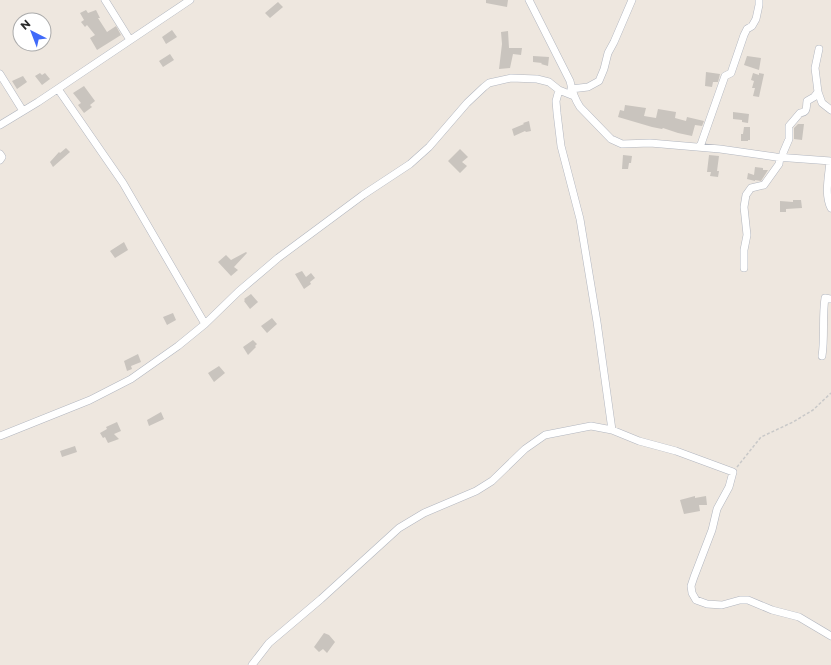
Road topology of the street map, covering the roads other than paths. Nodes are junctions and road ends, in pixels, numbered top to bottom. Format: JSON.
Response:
{"nodes":[{"id":1,"x":104,"y":0,"type":"edge"},
{"id":2,"x":190,"y":0,"type":"edge"},
{"id":3,"x":529,"y":0,"type":"edge"},
{"id":4,"x":632,"y":0,"type":"edge"},
{"id":5,"x":759,"y":0,"type":"edge"},
{"id":6,"x":130,"y":40,"type":"junction"},
{"id":7,"x":819,"y":49,"type":"dead end"},
{"id":8,"x":0,"y":74,"type":"edge"},
{"id":9,"x":58,"y":89,"type":"junction"},
{"id":10,"x":559,"y":90,"type":"junction"},
{"id":11,"x":818,"y":92,"type":"junction"},
{"id":12,"x":572,"y":93,"type":"junction"},
{"id":13,"x":831,"y":110,"type":"edge"},
{"id":14,"x":23,"y":111,"type":"junction"},
{"id":15,"x":0,"y":125,"type":"edge"},
{"id":16,"x":700,"y":147,"type":"junction"},
{"id":17,"x":0,"y":154,"type":"edge"},
{"id":18,"x":782,"y":157,"type":"junction"},
{"id":19,"x":0,"y":160,"type":"edge"},
{"id":20,"x":831,"y":161,"type":"edge"},
{"id":21,"x":831,"y":208,"type":"edge"},
{"id":22,"x":744,"y":268,"type":"dead end"},
{"id":23,"x":831,"y":300,"type":"edge"},
{"id":24,"x":205,"y":324,"type":"junction"},
{"id":25,"x":822,"y":356,"type":"dead end"},
{"id":26,"x":612,"y":430,"type":"junction"},
{"id":27,"x":0,"y":436,"type":"edge"},
{"id":28,"x":831,"y":636,"type":"edge"},
{"id":29,"x":252,"y":665,"type":"edge"}],
"edges":[{"from":1,"to":6,"type":"street"},
{"from":2,"to":6,"type":"street"},
{"from":3,"to":12,"type":"street"},
{"from":4,"to":12,"type":"street"},
{"from":5,"to":16,"type":"street"},
{"from":6,"to":9,"type":"street"},
{"from":7,"to":11,"type":"street"},
{"from":8,"to":14,"type":"street"},
{"from":9,"to":14,"type":"street"},
{"from":9,"to":24,"type":"street"},
{"from":10,"to":12,"type":"street"},
{"from":10,"to":24,"type":"street"},
{"from":10,"to":26,"type":"street"},
{"from":11,"to":13,"type":"street"},
{"from":11,"to":18,"type":"street"},
{"from":12,"to":16,"type":"street"},
{"from":14,"to":15,"type":"street"},
{"from":16,"to":18,"type":"street"},
{"from":17,"to":19,"type":"street"},
{"from":18,"to":20,"type":"street"},
{"from":18,"to":22,"type":"street"},
{"from":20,"to":21,"type":"street"},
{"from":23,"to":25,"type":"street"},
{"from":24,"to":27,"type":"street"},
{"from":26,"to":28,"type":"street"},
{"from":26,"to":29,"type":"street"}]}
